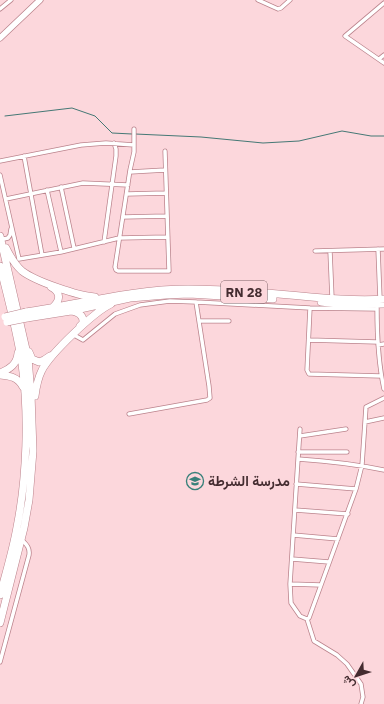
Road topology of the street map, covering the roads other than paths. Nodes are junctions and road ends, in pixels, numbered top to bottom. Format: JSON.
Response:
{"nodes":[{"id":1,"x":3,"y":0,"type":"edge"},
{"id":2,"x":11,"y":0,"type":"edge"},
{"id":3,"x":40,"y":0,"type":"edge"},
{"id":4,"x":258,"y":0,"type":"edge"},
{"id":5,"x":290,"y":0,"type":"edge"},
{"id":6,"x":5,"y":5,"type":"junction"},
{"id":7,"x":383,"y":6,"type":"edge"},
{"id":8,"x":0,"y":9,"type":"edge"},
{"id":9,"x":0,"y":38,"type":"edge"},
{"id":10,"x":384,"y":55,"type":"edge"},
{"id":11,"x":379,"y":59,"type":"junction"},
{"id":12,"x":384,"y":63,"type":"edge"},
{"id":13,"x":134,"y":129,"type":"dead end"},
{"id":14,"x":114,"y":143,"type":"junction"},
{"id":15,"x":134,"y":145,"type":"junction"},
{"id":16,"x":165,"y":151,"type":"dead end"},
{"id":17,"x":24,"y":156,"type":"junction"},
{"id":18,"x":0,"y":161,"type":"edge"},
{"id":19,"x":165,"y":170,"type":"junction"},
{"id":20,"x":130,"y":172,"type":"junction"},
{"id":21,"x":0,"y":175,"type":"edge"},
{"id":22,"x":113,"y":184,"type":"junction"},
{"id":23,"x":128,"y":185,"type":"junction"},
{"id":24,"x":61,"y":187,"type":"junction"},
{"id":25,"x":48,"y":190,"type":"junction"},
{"id":26,"x":30,"y":193,"type":"junction"},
{"id":27,"x":166,"y":193,"type":"junction"},
{"id":28,"x":127,"y":194,"type":"junction"},
{"id":29,"x":6,"y":199,"type":"junction"},
{"id":30,"x":167,"y":216,"type":"junction"},
{"id":31,"x":123,"y":217,"type":"junction"},
{"id":32,"x":11,"y":227,"type":"junction"},
{"id":33,"x":0,"y":237,"type":"edge"},
{"id":34,"x":168,"y":237,"type":"junction"},
{"id":35,"x":119,"y":238,"type":"junction"},
{"id":36,"x":104,"y":242,"type":"junction"},
{"id":37,"x":74,"y":248,"type":"junction"},
{"id":38,"x":378,"y":249,"type":"junction"},
{"id":39,"x":384,"y":249,"type":"edge"},
{"id":40,"x":315,"y":251,"type":"dead end"},
{"id":41,"x":330,"y":251,"type":"junction"},
{"id":42,"x":61,"y":252,"type":"junction"},
{"id":43,"x":42,"y":255,"type":"junction"},
{"id":44,"x":0,"y":266,"type":"edge"},
{"id":45,"x":379,"y":270,"type":"junction"},
{"id":46,"x":384,"y":270,"type":"edge"},
{"id":47,"x":0,"y":287,"type":"edge"},
{"id":48,"x":105,"y":297,"type":"junction"},
{"id":49,"x":332,"y":298,"type":"junction"},
{"id":50,"x":120,"y":300,"type":"junction"},
{"id":51,"x":196,"y":302,"type":"junction"},
{"id":52,"x":380,"y":303,"type":"edge"},
{"id":53,"x":13,"y":307,"type":"junction"},
{"id":54,"x":51,"y":308,"type":"junction"},
{"id":55,"x":310,"y":308,"type":"junction"},
{"id":56,"x":71,"y":311,"type":"junction"},
{"id":57,"x":27,"y":315,"type":"junction"},
{"id":58,"x":3,"y":320,"type":"edge"},
{"id":59,"x":199,"y":321,"type":"junction"},
{"id":60,"x":229,"y":321,"type":"dead end"},
{"id":61,"x":74,"y":335,"type":"junction"},
{"id":62,"x":24,"y":337,"type":"junction"},
{"id":63,"x":309,"y":340,"type":"junction"},
{"id":64,"x":377,"y":343,"type":"junction"},
{"id":65,"x":384,"y":344,"type":"edge"},
{"id":66,"x":19,"y":347,"type":"junction"},
{"id":67,"x":382,"y":373,"type":"edge"},
{"id":68,"x":0,"y":374,"type":"edge"},
{"id":69,"x":384,"y":389,"type":"edge"},
{"id":70,"x":24,"y":392,"type":"junction"},
{"id":71,"x":384,"y":398,"type":"edge"},
{"id":72,"x":129,"y":414,"type":"dead end"},
{"id":73,"x":32,"y":416,"type":"junction"},
{"id":74,"x":384,"y":418,"type":"edge"},
{"id":75,"x":365,"y":422,"type":"junction"},
{"id":76,"x":300,"y":429,"type":"dead end"},
{"id":77,"x":346,"y":429,"type":"dead end"},
{"id":78,"x":300,"y":436,"type":"junction"},
{"id":79,"x":298,"y":452,"type":"junction"},
{"id":80,"x":347,"y":452,"type":"dead end"},
{"id":81,"x":298,"y":459,"type":"junction"},
{"id":82,"x":362,"y":465,"type":"junction"},
{"id":83,"x":384,"y":470,"type":"edge"},
{"id":84,"x":296,"y":484,"type":"junction"},
{"id":85,"x":356,"y":489,"type":"junction"},
{"id":86,"x":295,"y":510,"type":"junction"},
{"id":87,"x":348,"y":514,"type":"junction"},
{"id":88,"x":293,"y":534,"type":"junction"},
{"id":89,"x":338,"y":539,"type":"junction"},
{"id":90,"x":22,"y":540,"type":"junction"},
{"id":91,"x":292,"y":559,"type":"junction"},
{"id":92,"x":329,"y":562,"type":"junction"},
{"id":93,"x":290,"y":584,"type":"junction"},
{"id":94,"x":321,"y":585,"type":"junction"},
{"id":95,"x":0,"y":595,"type":"edge"},
{"id":96,"x":307,"y":620,"type":"junction"},
{"id":97,"x":0,"y":623,"type":"edge"},
{"id":98,"x":0,"y":662,"type":"edge"},
{"id":99,"x":361,"y":704,"type":"edge"}],
"edges":[{"from":1,"to":6,"type":"street"},
{"from":2,"to":6,"type":"street"},
{"from":3,"to":9,"type":"street"},
{"from":4,"to":5,"type":"street"},
{"from":6,"to":8,"type":"street"},
{"from":7,"to":11,"type":"street"},
{"from":10,"to":11,"type":"street"},
{"from":11,"to":12,"type":"street"},
{"from":13,"to":15,"type":"street"},
{"from":14,"to":15,"type":"street"},
{"from":14,"to":17,"type":"street"},
{"from":14,"to":22,"type":"street"},
{"from":15,"to":20,"type":"street"},
{"from":16,"to":19,"type":"street"},
{"from":17,"to":18,"type":"street"},
{"from":17,"to":26,"type":"street"},
{"from":19,"to":20,"type":"street"},
{"from":19,"to":27,"type":"street"},
{"from":20,"to":23,"type":"street"},
{"from":21,"to":29,"type":"street"},
{"from":22,"to":23,"type":"street"},
{"from":22,"to":24,"type":"street"},
{"from":22,"to":36,"type":"street"},
{"from":23,"to":28,"type":"street"},
{"from":24,"to":25,"type":"street"},
{"from":24,"to":37,"type":"street"},
{"from":25,"to":26,"type":"street"},
{"from":25,"to":42,"type":"street"},
{"from":26,"to":29,"type":"street"},
{"from":26,"to":43,"type":"street"},
{"from":27,"to":28,"type":"street"},
{"from":27,"to":30,"type":"street"},
{"from":28,"to":31,"type":"street"},
{"from":29,"to":32,"type":"street"},
{"from":30,"to":31,"type":"street"},
{"from":30,"to":34,"type":"street"},
{"from":31,"to":35,"type":"street"},
{"from":32,"to":33,"type":"street"},
{"from":32,"to":43,"type":"street"},
{"from":33,"to":48,"type":"highway"},
{"from":33,"to":53,"type":"highway"},
{"from":34,"to":35,"type":"street"},
{"from":34,"to":35,"type":"street"},
{"from":35,"to":36,"type":"street"},
{"from":36,"to":37,"type":"street"},
{"from":37,"to":42,"type":"street"},
{"from":38,"to":39,"type":"street"},
{"from":38,"to":41,"type":"street"},
{"from":38,"to":45,"type":"street"},
{"from":40,"to":41,"type":"street"},
{"from":41,"to":49,"type":"street"},
{"from":42,"to":43,"type":"street"},
{"from":44,"to":53,"type":"highway"},
{"from":45,"to":46,"type":"street"},
{"from":45,"to":52,"type":"street"},
{"from":47,"to":53,"type":"highway"},
{"from":48,"to":49,"type":"highway","number":"RN 28"},
{"from":48,"to":54,"type":"highway","number":"RN 28"},
{"from":49,"to":52,"type":"highway","number":"RN 28"},
{"from":50,"to":52,"type":"highway","number":"RN 28"},
{"from":50,"to":56,"type":"highway"},
{"from":50,"to":61,"type":"highway"},
{"from":51,"to":55,"type":"street"},
{"from":51,"to":59,"type":"street"},
{"from":51,"to":61,"type":"street"},
{"from":52,"to":55,"type":"street"},
{"from":52,"to":64,"type":"street"},
{"from":53,"to":54,"type":"highway"},
{"from":53,"to":62,"type":"highway"},
{"from":53,"to":66,"type":"highway"},
{"from":54,"to":57,"type":"highway","number":"RN 28"},
{"from":55,"to":63,"type":"street"},
{"from":56,"to":57,"type":"highway"},
{"from":56,"to":62,"type":"highway"},
{"from":57,"to":58,"type":"highway","number":"RN 28","bridge":true},
{"from":59,"to":60,"type":"street"},
{"from":59,"to":72,"type":"street"},
{"from":61,"to":73,"type":"highway"},
{"from":62,"to":73,"type":"highway"},
{"from":63,"to":64,"type":"street"},
{"from":63,"to":67,"type":"street"},
{"from":64,"to":65,"type":"street"},
{"from":64,"to":67,"type":"street"},
{"from":66,"to":68,"type":"highway"},
{"from":66,"to":70,"type":"highway"},
{"from":67,"to":69,"type":"street"},
{"from":68,"to":70,"type":"highway"},
{"from":70,"to":95,"type":"highway"},
{"from":71,"to":75,"type":"street"},
{"from":73,"to":90,"type":"highway"},
{"from":74,"to":75,"type":"street"},
{"from":75,"to":82,"type":"street"},
{"from":76,"to":78,"type":"street"},
{"from":77,"to":78,"type":"street"},
{"from":78,"to":79,"type":"street"},
{"from":79,"to":80,"type":"street"},
{"from":79,"to":81,"type":"street"},
{"from":81,"to":82,"type":"street"},
{"from":81,"to":84,"type":"street"},
{"from":82,"to":83,"type":"street"},
{"from":82,"to":85,"type":"street"},
{"from":84,"to":85,"type":"street"},
{"from":84,"to":86,"type":"street"},
{"from":85,"to":87,"type":"street"},
{"from":86,"to":87,"type":"street"},
{"from":86,"to":88,"type":"street"},
{"from":87,"to":89,"type":"street"},
{"from":88,"to":89,"type":"street"},
{"from":88,"to":91,"type":"street"},
{"from":89,"to":92,"type":"street"},
{"from":90,"to":97,"type":"highway"},
{"from":90,"to":98,"type":"street"},
{"from":91,"to":92,"type":"street"},
{"from":91,"to":93,"type":"street"},
{"from":92,"to":94,"type":"street"},
{"from":93,"to":94,"type":"street"},
{"from":93,"to":96,"type":"street"},
{"from":94,"to":96,"type":"street"},
{"from":96,"to":99,"type":"street"}]}
